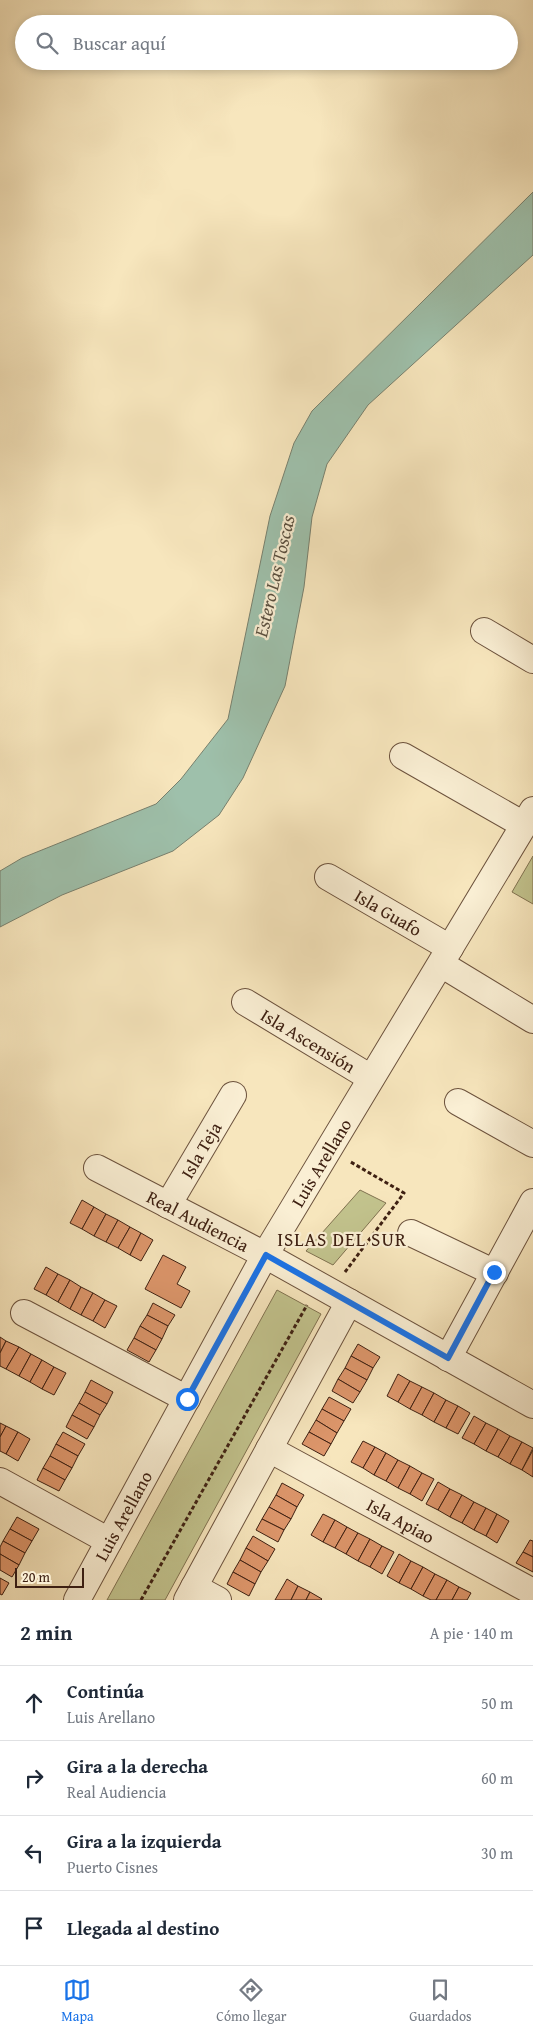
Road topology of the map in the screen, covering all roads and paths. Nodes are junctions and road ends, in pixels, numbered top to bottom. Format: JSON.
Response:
{"nodes":[{"id":1,"x":484,"y":631,"type":"dead end"},
{"id":2,"x":533,"y":660,"type":"edge"},
{"id":3,"x":403,"y":756,"type":"dead end"},
{"id":4,"x":528,"y":818,"type":"edge"},
{"id":5,"x":328,"y":877,"type":"dead end"},
{"id":6,"x":445,"y":956,"type":"junction"},
{"id":7,"x":245,"y":1002,"type":"dead end"},
{"id":8,"x":533,"y":1020,"type":"edge"},
{"id":9,"x":371,"y":1078,"type":"junction"},
{"id":10,"x":233,"y":1095,"type":"dead end"},
{"id":11,"x":458,"y":1102,"type":"dead end"},
{"id":12,"x":533,"y":1144,"type":"edge"},
{"id":13,"x":329,"y":1149,"type":"junction"},
{"id":14,"x":97,"y":1168,"type":"dead end"},
{"id":15,"x":533,"y":1202,"type":"edge"},
{"id":16,"x":168,"y":1205,"type":"junction"},
{"id":17,"x":411,"y":1233,"type":"dead end"},
{"id":18,"x":266,"y":1255,"type":"junction"},
{"id":19,"x":494,"y":1272,"type":"junction"},
{"id":20,"x":333,"y":1293,"type":"junction"},
{"id":21,"x":24,"y":1313,"type":"dead end"},
{"id":22,"x":448,"y":1358,"type":"junction"},
{"id":23,"x":187,"y":1399,"type":"junction"},
{"id":24,"x":533,"y":1405,"type":"edge"},
{"id":25,"x":268,"y":1449,"type":"junction"},
{"id":26,"x":0,"y":1481,"type":"edge"},
{"id":27,"x":109,"y":1541,"type":"junction"},
{"id":28,"x":533,"y":1592,"type":"edge"},
{"id":29,"x":190,"y":1593,"type":"edge"},
{"id":30,"x":77,"y":1600,"type":"edge"},
{"id":31,"x":141,"y":1600,"type":"edge"},
{"id":32,"x":218,"y":1600,"type":"edge"}],
"edges":[{"from":1,"to":2,"type":"street"},
{"from":3,"to":4,"type":"street"},
{"from":4,"to":6,"type":"street","name":"Luis Arellano"},
{"from":5,"to":6,"type":"street","name":"Isla Guafo"},
{"from":6,"to":8,"type":"street","name":"Isla Guafo"},
{"from":6,"to":9,"type":"street","name":"Luis Arellano"},
{"from":7,"to":9,"type":"street","name":"Isla Ascensión"},
{"from":9,"to":13,"type":"street","name":"Luis Arellano"},
{"from":10,"to":16,"type":"street","name":"Isla Teja"},
{"from":11,"to":12,"type":"street"},
{"from":13,"to":18,"type":"street","name":"Luis Arellano"},
{"from":13,"to":20,"type":"path"},
{"from":14,"to":16,"type":"street","name":"Real Audiencia"},
{"from":15,"to":19,"type":"street"},
{"from":16,"to":18,"type":"street","name":"Real Audiencia"},
{"from":17,"to":19,"type":"street"},
{"from":18,"to":20,"type":"street","name":"Real Audiencia"},
{"from":18,"to":23,"type":"street","name":"Luis Arellano"},
{"from":19,"to":22,"type":"street"},
{"from":20,"to":22,"type":"street","name":"Real Audiencia"},
{"from":20,"to":25,"type":"street"},
{"from":20,"to":31,"type":"path"},
{"from":21,"to":23,"type":"street"},
{"from":22,"to":24,"type":"street","name":"Real Audiencia"},
{"from":23,"to":27,"type":"street","name":"Luis Arellano"},
{"from":25,"to":28,"type":"street","name":"Isla Apiao"},
{"from":25,"to":29,"type":"street"},
{"from":26,"to":27,"type":"street"},
{"from":27,"to":30,"type":"street","name":"Luis Arellano"},
{"from":29,"to":32,"type":"street"}]}
